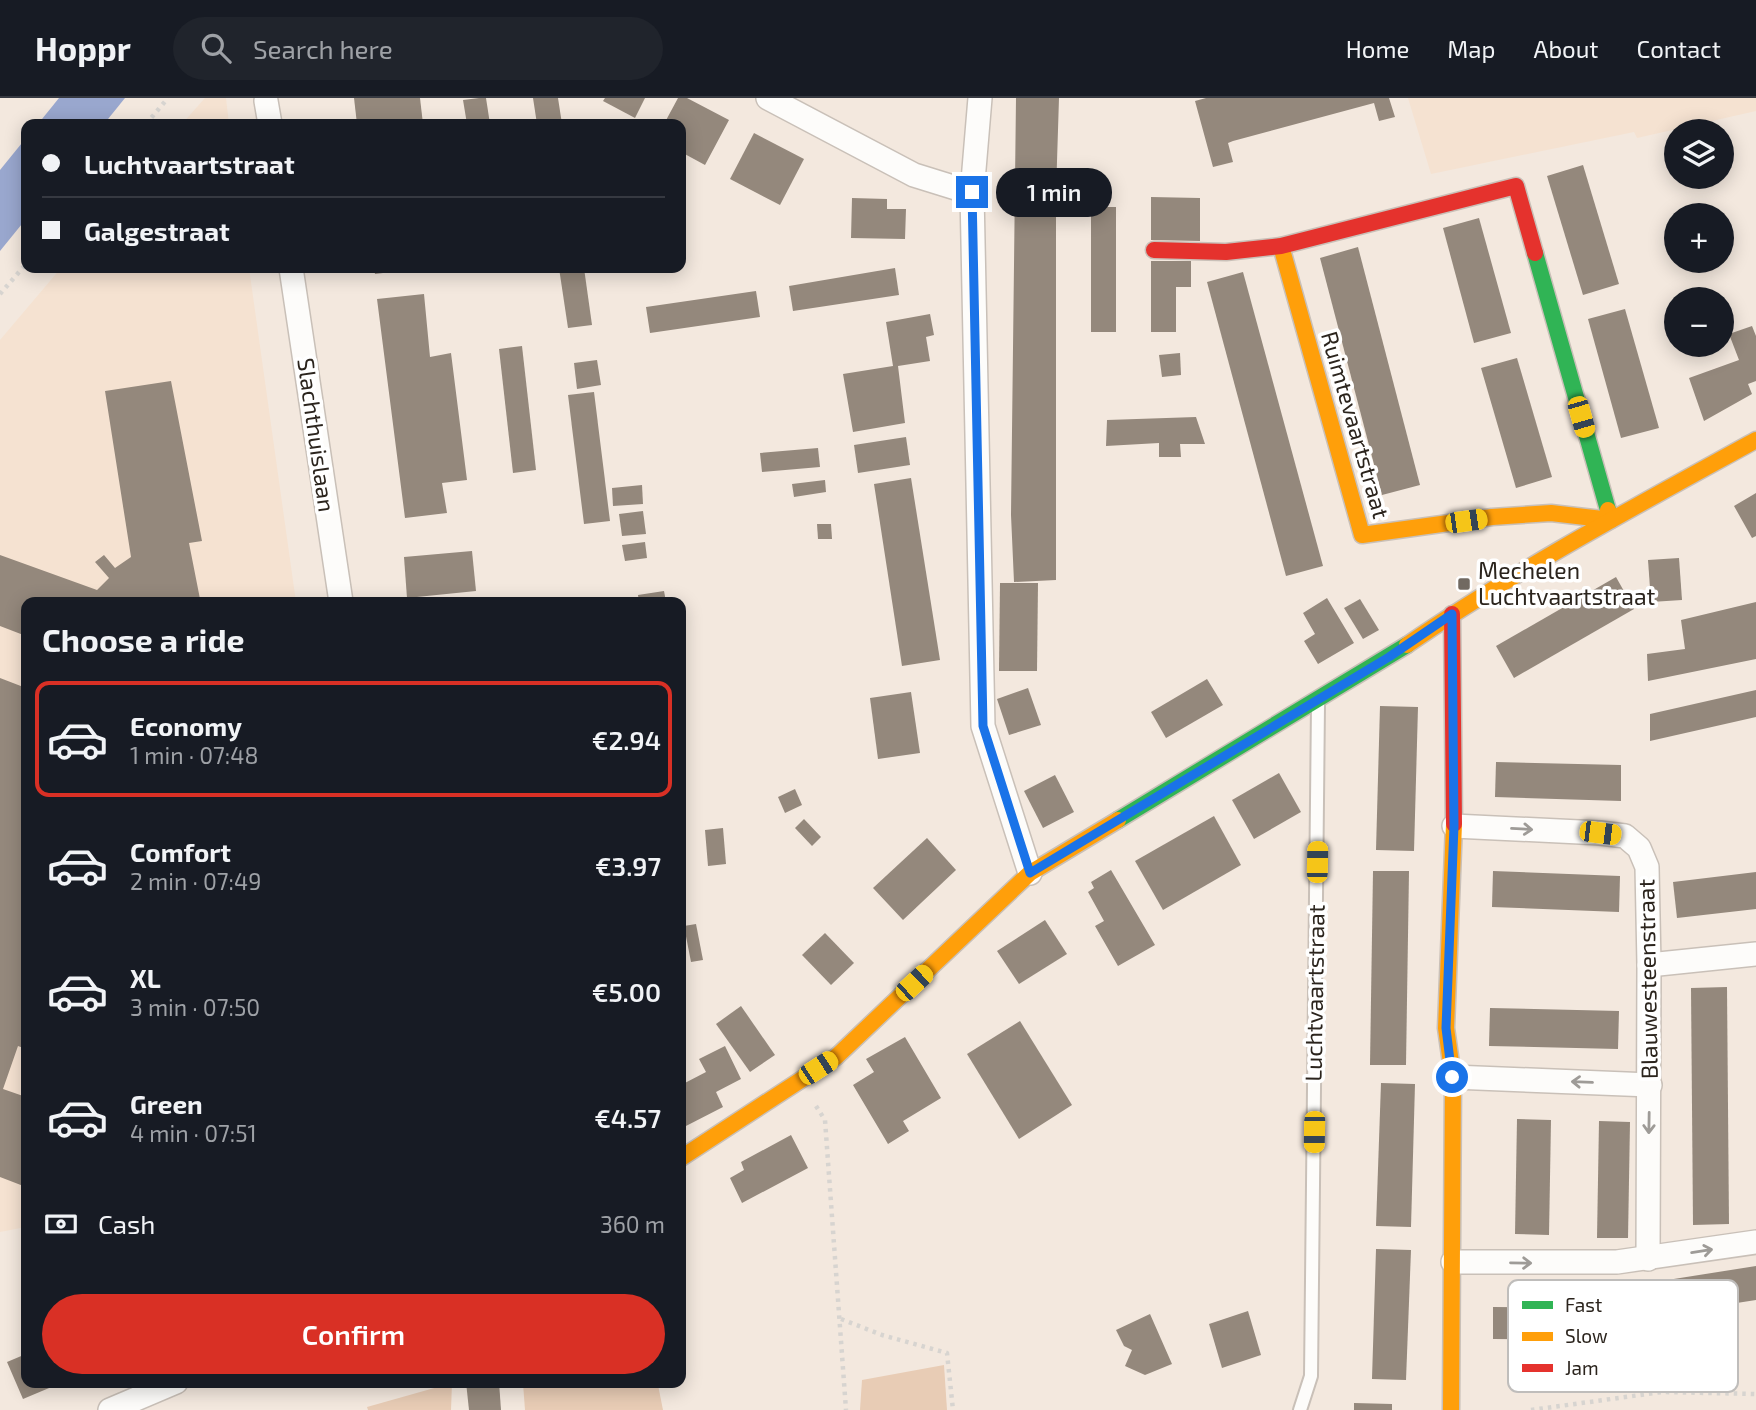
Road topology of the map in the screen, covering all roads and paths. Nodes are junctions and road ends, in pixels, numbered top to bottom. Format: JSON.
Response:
{"nodes":[{"id":1,"x":168,"y":98,"type":"edge"},
{"id":2,"x":768,"y":98,"type":"edge"},
{"id":3,"x":980,"y":98,"type":"edge"},
{"id":4,"x":266,"y":101,"type":"dead end"},
{"id":5,"x":150,"y":119,"type":"edge"},
{"id":6,"x":269,"y":119,"type":"edge"},
{"id":7,"x":972,"y":192,"type":"junction"},
{"id":8,"x":1281,"y":246,"type":"junction"},
{"id":9,"x":1154,"y":250,"type":"dead end"},
{"id":10,"x":21,"y":270,"type":"edge"},
{"id":11,"x":292,"y":273,"type":"edge"},
{"id":12,"x":0,"y":294,"type":"edge"},
{"id":13,"x":1756,"y":440,"type":"edge"},
{"id":14,"x":1611,"y":520,"type":"junction"},
{"id":15,"x":340,"y":597,"type":"edge"},
{"id":16,"x":1452,"y":614,"type":"junction"},
{"id":17,"x":1318,"y":699,"type":"junction"},
{"id":18,"x":1454,"y":826,"type":"junction"},
{"id":19,"x":1030,"y":873,"type":"junction"},
{"id":20,"x":1756,"y":954,"type":"edge"},
{"id":21,"x":1649,"y":965,"type":"junction"},
{"id":22,"x":1452,"y":1077,"type":"junction"},
{"id":23,"x":800,"y":1080,"type":"junction"},
{"id":24,"x":1650,"y":1085,"type":"junction"},
{"id":25,"x":686,"y":1155,"type":"edge"},
{"id":26,"x":1756,"y":1242,"type":"edge"},
{"id":27,"x":1648,"y":1259,"type":"junction"},
{"id":28,"x":1453,"y":1262,"type":"junction"},
{"id":29,"x":1650,"y":1280,"type":"edge"},
{"id":30,"x":841,"y":1319,"type":"junction"},
{"id":31,"x":162,"y":1388,"type":"edge"},
{"id":32,"x":1662,"y":1392,"type":"joint"},
{"id":33,"x":1756,"y":1395,"type":"edge"},
{"id":34,"x":110,"y":1410,"type":"edge"},
{"id":35,"x":846,"y":1410,"type":"edge"},
{"id":36,"x":953,"y":1410,"type":"edge"},
{"id":37,"x":1300,"y":1410,"type":"edge"},
{"id":38,"x":1451,"y":1410,"type":"edge"},
{"id":39,"x":1531,"y":1410,"type":"edge"}],
"edges":[{"from":1,"to":5,"type":"path"},
{"from":2,"to":7,"type":"street"},
{"from":3,"to":7,"type":"street"},
{"from":4,"to":6,"type":"street"},
{"from":7,"to":19,"type":"street"},
{"from":8,"to":9,"type":"street"},
{"from":8,"to":14,"type":"street","name":"Ruimtevaartstraat"},
{"from":8,"to":14,"type":"street"},
{"from":10,"to":12,"type":"path"},
{"from":11,"to":15,"type":"street","name":"Slachthuislaan"},
{"from":13,"to":14,"type":"street"},
{"from":14,"to":16,"type":"street"},
{"from":16,"to":17,"type":"street"},
{"from":16,"to":18,"type":"street"},
{"from":17,"to":19,"type":"street"},
{"from":17,"to":37,"type":"lane","name":"Luchtvaartstraat"},
{"from":18,"to":21,"type":"street","name":"Blauwesteenstraat","one_way":true},
{"from":18,"to":22,"type":"street"},
{"from":19,"to":23,"type":"street"},
{"from":20,"to":21,"type":"street"},
{"from":21,"to":24,"type":"street","name":"Blauwesteenstraat"},
{"from":24,"to":22,"type":"street","one_way":true},
{"from":22,"to":28,"type":"street"},
{"from":23,"to":25,"type":"street"},
{"from":23,"to":30,"type":"path"},
{"from":24,"to":27,"type":"street","name":"Blauwesteenstraat","one_way":true},
{"from":27,"to":26,"type":"street","one_way":true},
{"from":28,"to":27,"type":"street","one_way":true},
{"from":27,"to":29,"type":"path"},
{"from":28,"to":38,"type":"street"},
{"from":30,"to":35,"type":"path"},
{"from":30,"to":36,"type":"path"},
{"from":31,"to":34,"type":"street"},
{"from":32,"to":33,"type":"path"},
{"from":32,"to":39,"type":"path"}]}
